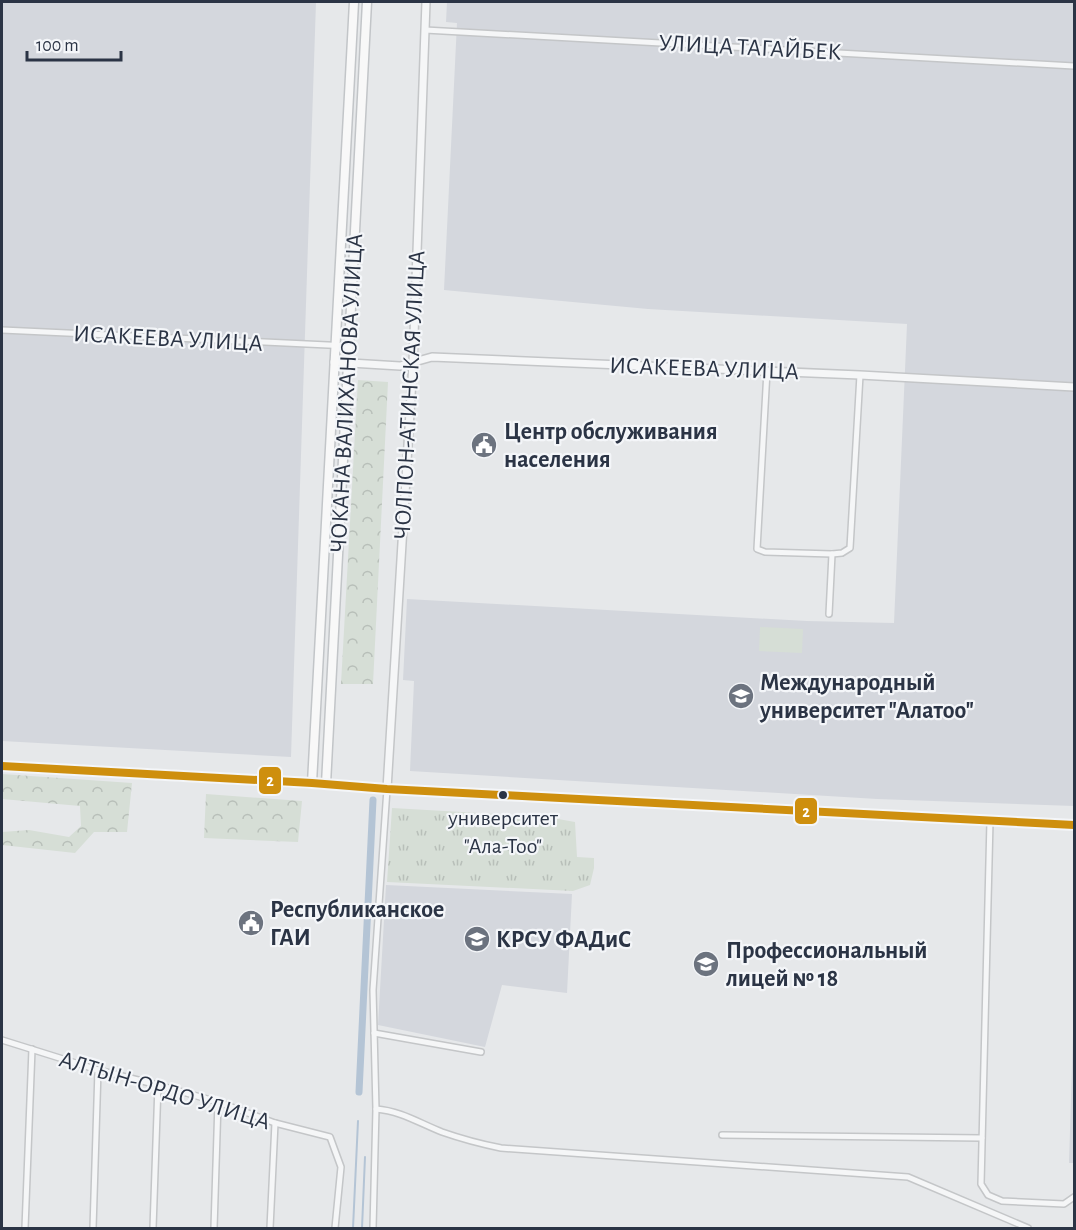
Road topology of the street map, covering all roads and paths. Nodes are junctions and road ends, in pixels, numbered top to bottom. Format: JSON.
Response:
{"nodes":[{"id":1,"x":354,"y":2,"type":"edge"},
{"id":2,"x":367,"y":2,"type":"edge"},
{"id":3,"x":426,"y":2,"type":"edge"},
{"id":4,"x":425,"y":30,"type":"junction"},
{"id":5,"x":1074,"y":66,"type":"edge"},
{"id":6,"x":345,"y":155,"type":"junction"},
{"id":7,"x":358,"y":156,"type":"junction"},
{"id":8,"x":2,"y":330,"type":"edge"},
{"id":9,"x":335,"y":345,"type":"junction"},
{"id":10,"x":349,"y":346,"type":"junction"},
{"id":11,"x":334,"y":362,"type":"junction"},
{"id":12,"x":413,"y":363,"type":"junction"},
{"id":13,"x":348,"y":364,"type":"junction"},
{"id":14,"x":767,"y":371,"type":"junction"},
{"id":15,"x":860,"y":375,"type":"junction"},
{"id":16,"x":1074,"y":387,"type":"edge"},
{"id":17,"x":326,"y":543,"type":"junction"},
{"id":18,"x":339,"y":544,"type":"junction"},
{"id":19,"x":832,"y":554,"type":"junction"},
{"id":20,"x":829,"y":614,"type":"dead end"},
{"id":21,"x":2,"y":766,"type":"edge"},
{"id":22,"x":312,"y":783,"type":"junction"},
{"id":23,"x":326,"y":784,"type":"junction"},
{"id":24,"x":387,"y":789,"type":"junction"},
{"id":25,"x":990,"y":821,"type":"junction"},
{"id":26,"x":1074,"y":825,"type":"edge"},
{"id":27,"x":374,"y":1033,"type":"junction"},
{"id":28,"x":2,"y":1040,"type":"edge"},
{"id":29,"x":32,"y":1049,"type":"junction"},
{"id":30,"x":481,"y":1052,"type":"dead end"},
{"id":31,"x":98,"y":1070,"type":"junction"},
{"id":32,"x":158,"y":1085,"type":"junction"},
{"id":33,"x":218,"y":1102,"type":"junction"},
{"id":34,"x":376,"y":1108,"type":"junction"},
{"id":35,"x":275,"y":1123,"type":"junction"},
{"id":36,"x":722,"y":1135,"type":"dead end"},
{"id":37,"x":982,"y":1138,"type":"junction"},
{"id":38,"x":1074,"y":1197,"type":"edge"},
{"id":39,"x":25,"y":1228,"type":"edge"},
{"id":40,"x":93,"y":1228,"type":"edge"},
{"id":41,"x":153,"y":1228,"type":"edge"},
{"id":42,"x":214,"y":1228,"type":"edge"},
{"id":43,"x":270,"y":1228,"type":"edge"},
{"id":44,"x":335,"y":1228,"type":"edge"},
{"id":45,"x":373,"y":1228,"type":"edge"},
{"id":46,"x":1028,"y":1228,"type":"edge"}],
"edges":[{"from":1,"to":6,"type":"main road","name":"ЧОКАНА ВАЛИХАНОВА УЛИЦА"},
{"from":2,"to":7,"type":"main road","name":"ЧОКАНА ВАЛИХАНОВА УЛИЦА"},
{"from":3,"to":4,"type":"street","name":"ЧОЛПОН-АТИНСКАЯ УЛИЦА"},
{"from":4,"to":5,"type":"street","name":"УЛИЦА ТАГАЙБЕК"},
{"from":4,"to":12,"type":"street","name":"ЧОЛПОН-АТИНСКАЯ УЛИЦА"},
{"from":6,"to":7,"type":"main road"},
{"from":6,"to":9,"type":"main road","name":"ЧОКАНА ВАЛИХАНОВА УЛИЦА"},
{"from":7,"to":10,"type":"main road","name":"ЧОКАНА ВАЛИХАНОВА УЛИЦА"},
{"from":8,"to":9,"type":"street","name":"ИСАКЕЕВА УЛИЦА"},
{"from":9,"to":10,"type":"street","name":"ИСАКЕЕВА УЛИЦА"},
{"from":9,"to":11,"type":"main road","name":"ЧОКАНА ВАЛИХАНОВА УЛИЦА"},
{"from":10,"to":13,"type":"main road","name":"ЧОКАНА ВАЛИХАНОВА УЛИЦА"},
{"from":11,"to":13,"type":"street","name":"ИСАКЕЕВА УЛИЦА"},
{"from":11,"to":17,"type":"main road","name":"ЧОКАНА ВАЛИХАНОВА УЛИЦА"},
{"from":12,"to":13,"type":"street","name":"ИСАКЕЕВА УЛИЦА"},
{"from":12,"to":14,"type":"street","name":"ИСАКЕЕВА УЛИЦА"},
{"from":12,"to":24,"type":"street","name":"ЧОЛПОН-АТИНСКАЯ УЛИЦА"},
{"from":13,"to":18,"type":"main road","name":"ЧОКАНА ВАЛИХАНОВА УЛИЦА"},
{"from":14,"to":15,"type":"street","name":"ИСАКЕЕВА УЛИЦА"},
{"from":14,"to":19,"type":"street"},
{"from":15,"to":16,"type":"street","name":"ИСАКЕЕВА УЛИЦА"},
{"from":15,"to":19,"type":"street"},
{"from":17,"to":18,"type":"main road"},
{"from":17,"to":22,"type":"main road","name":"ЧОКАНА ВАЛИХАНОВА УЛИЦА"},
{"from":18,"to":23,"type":"main road","name":"ЧОКАНА ВАЛИХАНОВА УЛИЦА"},
{"from":19,"to":20,"type":"street"},
{"from":21,"to":22,"type":"main road"},
{"from":22,"to":23,"type":"main road"},
{"from":23,"to":24,"type":"main road"},
{"from":24,"to":25,"type":"main road"},
{"from":24,"to":27,"type":"street"},
{"from":25,"to":26,"type":"main road"},
{"from":25,"to":37,"type":"street"},
{"from":27,"to":30,"type":"street"},
{"from":27,"to":34,"type":"street"},
{"from":28,"to":29,"type":"street","name":"АЛТЫН-ОРДО УЛИЦА"},
{"from":29,"to":31,"type":"street","name":"АЛТЫН-ОРДО УЛИЦА"},
{"from":29,"to":39,"type":"street"},
{"from":31,"to":32,"type":"street","name":"АЛТЫН-ОРДО УЛИЦА"},
{"from":31,"to":40,"type":"street"},
{"from":32,"to":33,"type":"street","name":"АЛТЫН-ОРДО УЛИЦА"},
{"from":32,"to":41,"type":"street"},
{"from":33,"to":35,"type":"street","name":"АЛТЫН-ОРДО УЛИЦА"},
{"from":33,"to":42,"type":"street"},
{"from":34,"to":45,"type":"street"},
{"from":34,"to":46,"type":"street"},
{"from":35,"to":43,"type":"street"},
{"from":35,"to":44,"type":"street","name":"АЛТЫН-ОРДО УЛИЦА"},
{"from":36,"to":37,"type":"street"},
{"from":37,"to":38,"type":"street"}]}
